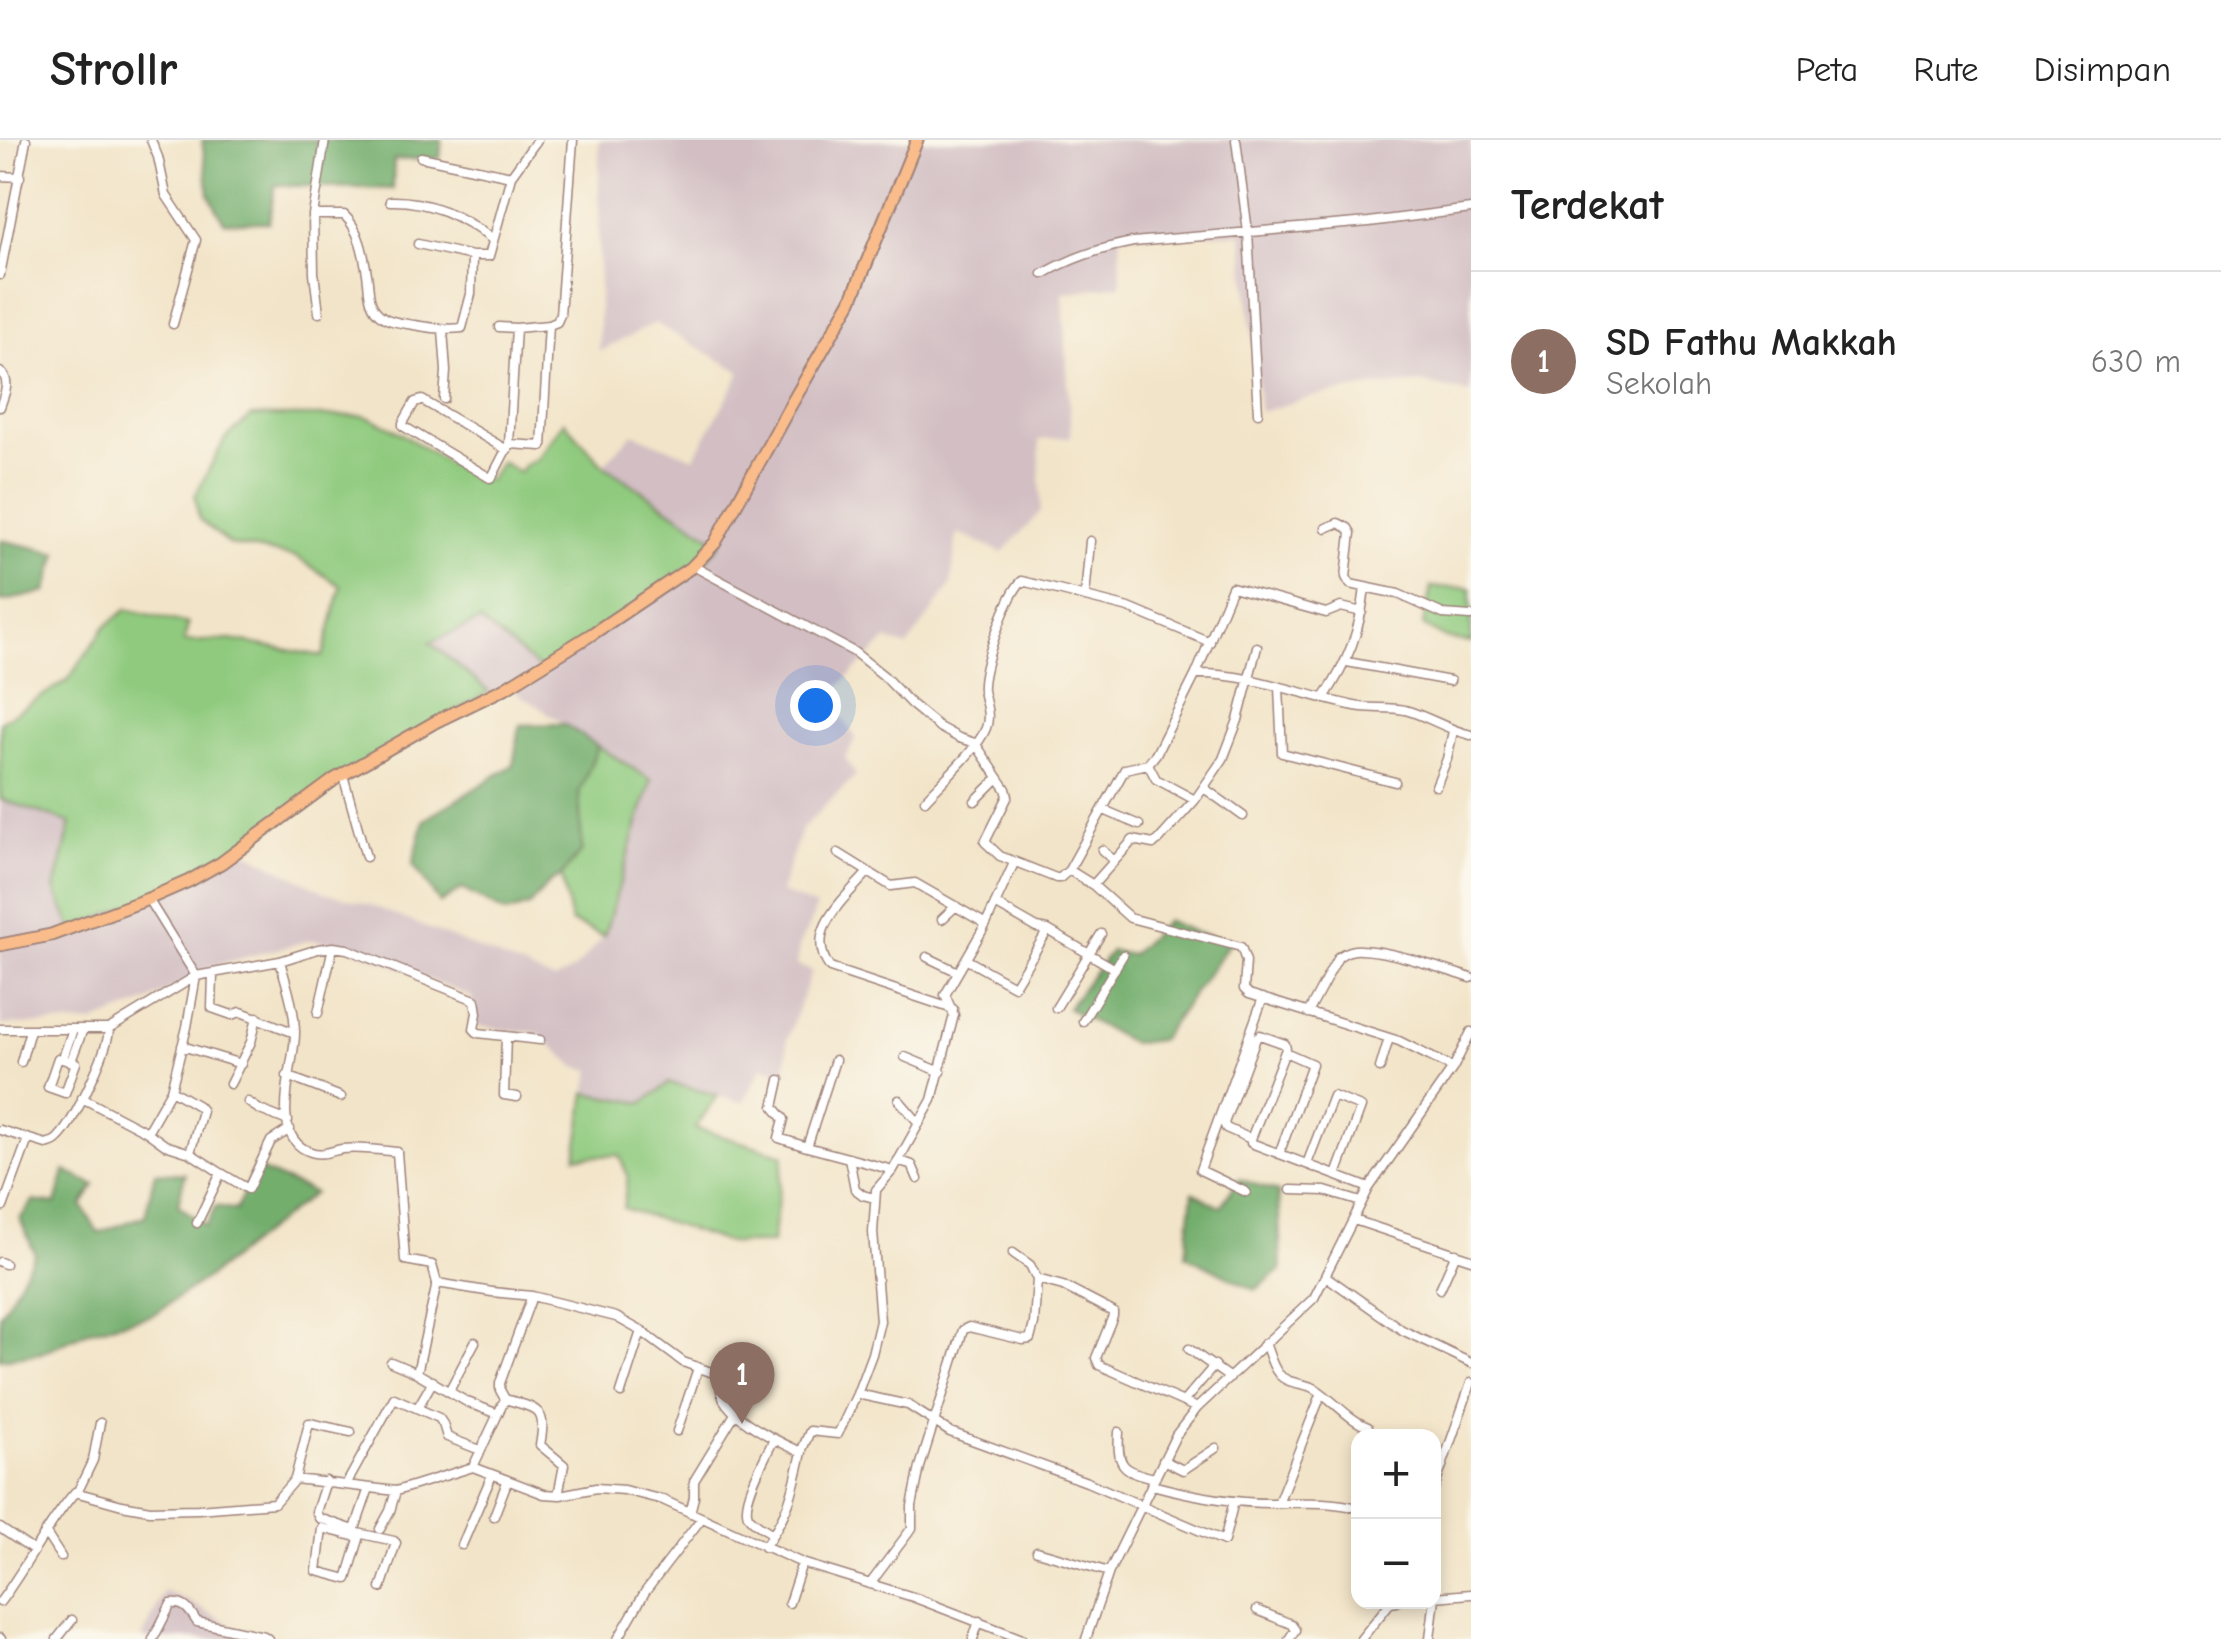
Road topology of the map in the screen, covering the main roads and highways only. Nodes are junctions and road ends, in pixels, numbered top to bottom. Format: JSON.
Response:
{"nodes":[{"id":1,"x":917,"y":140,"type":"edge"},
{"id":2,"x":0,"y":945,"type":"edge"}],
"edges":[{"from":1,"to":2,"type":"main road"}]}
